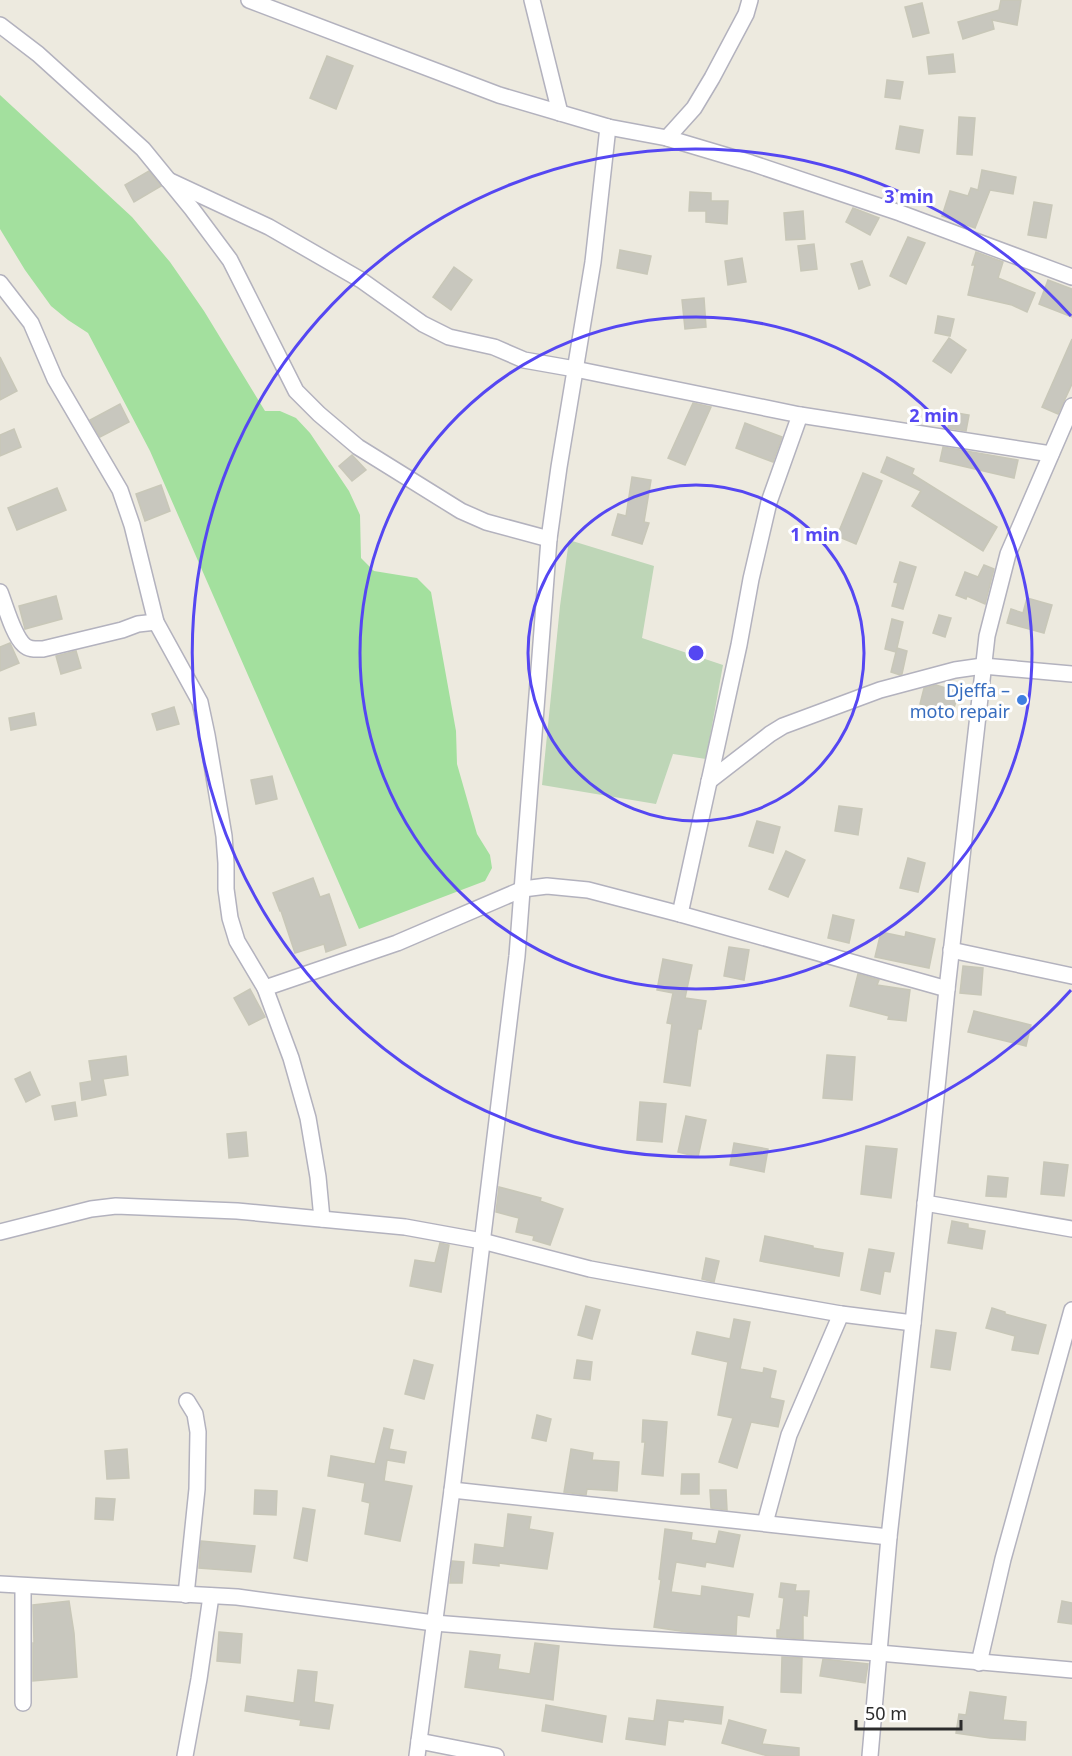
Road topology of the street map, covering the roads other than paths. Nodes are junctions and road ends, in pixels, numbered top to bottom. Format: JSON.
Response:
{"nodes":[{"id":1,"x":249,"y":0,"type":"edge"},
{"id":2,"x":532,"y":0,"type":"edge"},
{"id":3,"x":750,"y":0,"type":"edge"},
{"id":4,"x":0,"y":25,"type":"edge"},
{"id":5,"x":560,"y":113,"type":"junction"},
{"id":6,"x":608,"y":127,"type":"junction"},
{"id":7,"x":667,"y":138,"type":"junction"},
{"id":8,"x":168,"y":180,"type":"junction"},
{"id":9,"x":1072,"y":277,"type":"edge"},
{"id":10,"x":0,"y":283,"type":"edge"},
{"id":11,"x":575,"y":369,"type":"junction"},
{"id":12,"x":1072,"y":406,"type":"edge"},
{"id":13,"x":800,"y":415,"type":"junction"},
{"id":14,"x":1051,"y":454,"type":"junction"},
{"id":15,"x":549,"y":539,"type":"junction"},
{"id":16,"x":0,"y":592,"type":"edge"},
{"id":17,"x":156,"y":622,"type":"junction"},
{"id":18,"x":983,"y":666,"type":"junction"},
{"id":19,"x":1072,"y":674,"type":"edge"},
{"id":20,"x":709,"y":781,"type":"junction"},
{"id":21,"x":523,"y":889,"type":"junction"},
{"id":22,"x":680,"y":914,"type":"junction"},
{"id":23,"x":951,"y":950,"type":"junction"},
{"id":24,"x":1072,"y":976,"type":"edge"},
{"id":25,"x":265,"y":988,"type":"junction"},
{"id":26,"x":947,"y":989,"type":"junction"},
{"id":27,"x":925,"y":1203,"type":"junction"},
{"id":28,"x":322,"y":1219,"type":"junction"},
{"id":29,"x":1072,"y":1229,"type":"edge"},
{"id":30,"x":0,"y":1232,"type":"edge"},
{"id":31,"x":482,"y":1241,"type":"junction"},
{"id":32,"x":1072,"y":1310,"type":"edge"},
{"id":33,"x":841,"y":1314,"type":"junction"},
{"id":34,"x":913,"y":1323,"type":"junction"},
{"id":35,"x":187,"y":1401,"type":"dead end"},
{"id":36,"x":452,"y":1490,"type":"junction"},
{"id":37,"x":765,"y":1523,"type":"junction"},
{"id":38,"x":889,"y":1537,"type":"junction"},
{"id":39,"x":0,"y":1584,"type":"edge"},
{"id":40,"x":23,"y":1586,"type":"junction"},
{"id":41,"x":186,"y":1595,"type":"junction"},
{"id":42,"x":211,"y":1596,"type":"junction"},
{"id":43,"x":434,"y":1623,"type":"junction"},
{"id":44,"x":879,"y":1653,"type":"junction"},
{"id":45,"x":979,"y":1663,"type":"junction"},
{"id":46,"x":1072,"y":1670,"type":"edge"},
{"id":47,"x":23,"y":1703,"type":"dead end"},
{"id":48,"x":418,"y":1749,"type":"edge"},
{"id":49,"x":185,"y":1756,"type":"edge"},
{"id":50,"x":496,"y":1756,"type":"edge"},
{"id":51,"x":870,"y":1756,"type":"edge"}],
"edges":[{"from":1,"to":5,"type":"street"},
{"from":2,"to":5,"type":"street"},
{"from":3,"to":7,"type":"street"},
{"from":4,"to":8,"type":"street"},
{"from":5,"to":6,"type":"street"},
{"from":6,"to":7,"type":"street"},
{"from":6,"to":11,"type":"street"},
{"from":7,"to":9,"type":"street"},
{"from":8,"to":11,"type":"street"},
{"from":8,"to":15,"type":"street"},
{"from":10,"to":17,"type":"street"},
{"from":11,"to":13,"type":"street"},
{"from":11,"to":15,"type":"street"},
{"from":12,"to":14,"type":"street"},
{"from":13,"to":14,"type":"street"},
{"from":13,"to":20,"type":"street"},
{"from":14,"to":18,"type":"street"},
{"from":15,"to":21,"type":"street"},
{"from":16,"to":17,"type":"street"},
{"from":17,"to":25,"type":"street"},
{"from":18,"to":19,"type":"street"},
{"from":18,"to":20,"type":"street"},
{"from":18,"to":23,"type":"street"},
{"from":20,"to":22,"type":"street"},
{"from":21,"to":22,"type":"street"},
{"from":21,"to":25,"type":"street"},
{"from":21,"to":31,"type":"street"},
{"from":22,"to":26,"type":"street"},
{"from":23,"to":24,"type":"street"},
{"from":23,"to":26,"type":"street"},
{"from":25,"to":28,"type":"street"},
{"from":26,"to":27,"type":"street"},
{"from":27,"to":29,"type":"street"},
{"from":27,"to":34,"type":"street"},
{"from":28,"to":30,"type":"street"},
{"from":28,"to":31,"type":"street"},
{"from":31,"to":33,"type":"street"},
{"from":31,"to":36,"type":"street"},
{"from":32,"to":45,"type":"street"},
{"from":33,"to":34,"type":"street"},
{"from":33,"to":37,"type":"street"},
{"from":34,"to":38,"type":"street"},
{"from":35,"to":41,"type":"street"},
{"from":36,"to":37,"type":"street"},
{"from":36,"to":43,"type":"street"},
{"from":37,"to":38,"type":"street"},
{"from":38,"to":44,"type":"street"},
{"from":39,"to":40,"type":"street"},
{"from":40,"to":41,"type":"street"},
{"from":40,"to":47,"type":"street"},
{"from":41,"to":42,"type":"street"},
{"from":42,"to":43,"type":"street"},
{"from":42,"to":49,"type":"street"},
{"from":43,"to":44,"type":"street"},
{"from":43,"to":48,"type":"street"},
{"from":44,"to":45,"type":"street"},
{"from":44,"to":51,"type":"street"},
{"from":45,"to":46,"type":"street"},
{"from":48,"to":50,"type":"street"}]}
